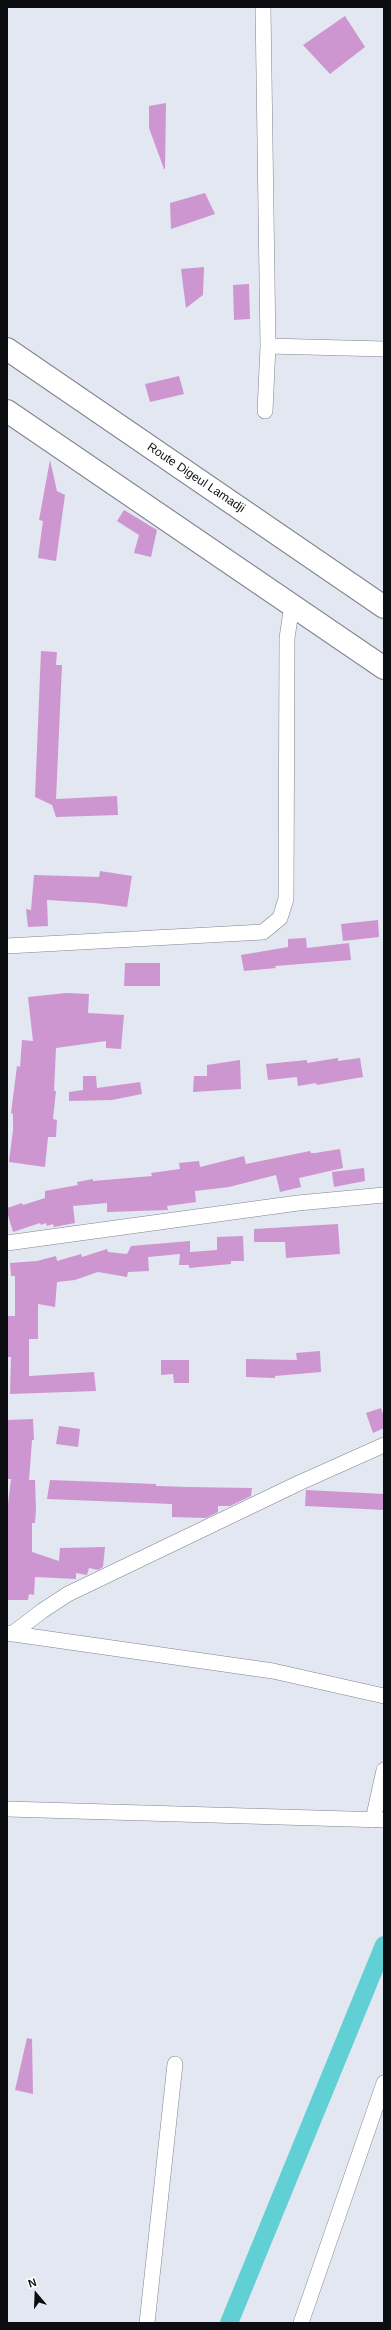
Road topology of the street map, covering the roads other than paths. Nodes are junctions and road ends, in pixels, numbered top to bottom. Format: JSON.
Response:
{"nodes":[{"id":1,"x":263,"y":7,"type":"edge"},
{"id":2,"x":268,"y":346,"type":"junction"},
{"id":3,"x":7,"y":349,"type":"edge"},
{"id":4,"x":384,"y":349,"type":"edge"},
{"id":5,"x":7,"y":411,"type":"edge"},
{"id":6,"x":265,"y":411,"type":"dead end"},
{"id":7,"x":292,"y":605,"type":"junction"},
{"id":8,"x":384,"y":607,"type":"edge"},
{"id":9,"x":384,"y":668,"type":"edge"},
{"id":10,"x":7,"y":946,"type":"edge"},
{"id":11,"x":384,"y":1195,"type":"edge"},
{"id":12,"x":7,"y":1243,"type":"edge"},
{"id":13,"x":384,"y":1446,"type":"edge"},
{"id":14,"x":10,"y":1634,"type":"edge"},
{"id":15,"x":384,"y":1696,"type":"edge"},
{"id":16,"x":384,"y":1770,"type":"edge"},
{"id":17,"x":7,"y":1809,"type":"edge"},
{"id":18,"x":379,"y":1820,"type":"edge"},
{"id":19,"x":175,"y":2064,"type":"dead end"},
{"id":20,"x":384,"y":2083,"type":"edge"},
{"id":21,"x":147,"y":2323,"type":"edge"},
{"id":22,"x":301,"y":2323,"type":"edge"}],
"edges":[{"from":1,"to":2,"type":"street"},
{"from":2,"to":4,"type":"street"},
{"from":2,"to":6,"type":"street"},
{"from":3,"to":8,"type":"main road","name":"Route Digeul Lamadji"},
{"from":5,"to":7,"type":"main road"},
{"from":7,"to":9,"type":"main road"},
{"from":7,"to":10,"type":"street"},
{"from":11,"to":12,"type":"street"},
{"from":13,"to":14,"type":"street"},
{"from":14,"to":15,"type":"street"},
{"from":16,"to":18,"type":"street"},
{"from":17,"to":18,"type":"street"},
{"from":19,"to":21,"type":"street"},
{"from":20,"to":22,"type":"street"}]}
